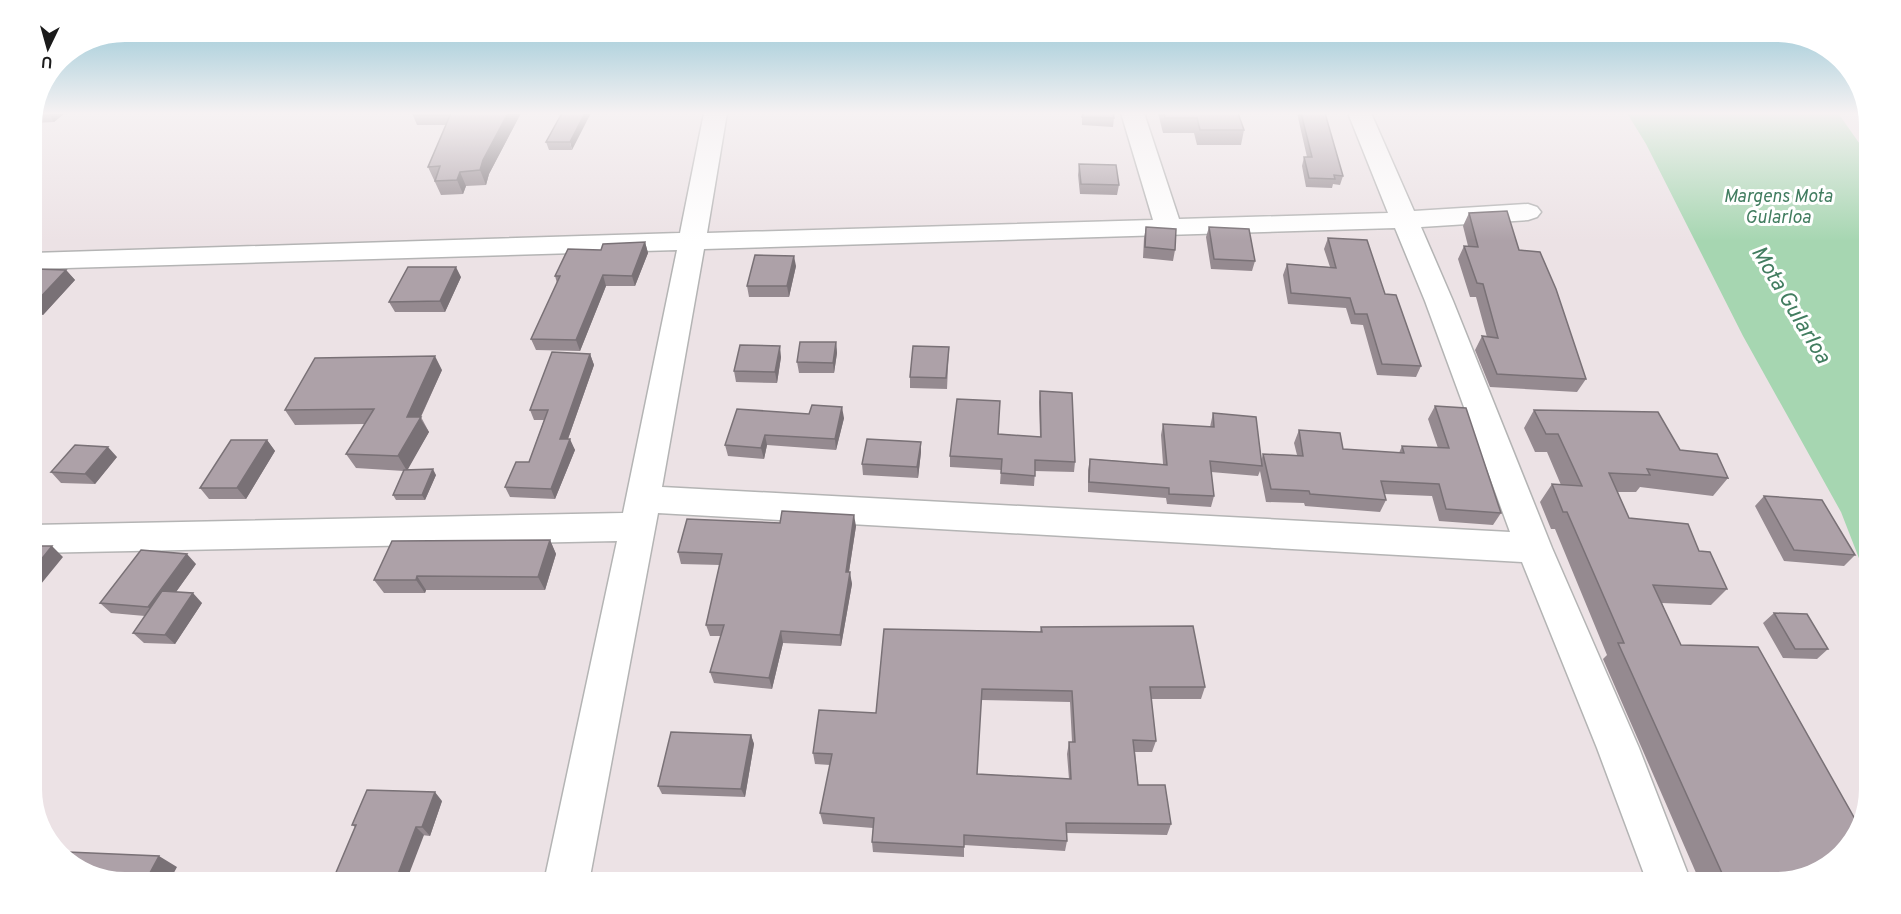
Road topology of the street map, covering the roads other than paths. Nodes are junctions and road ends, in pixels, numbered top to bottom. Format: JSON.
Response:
{"nodes":[{"id":1,"x":707,"y":156,"type":"edge"},
{"id":2,"x":1146,"y":156,"type":"edge"},
{"id":3,"x":1377,"y":156,"type":"edge"},
{"id":4,"x":1528,"y":212,"type":"dead end"},
{"id":5,"x":1404,"y":220,"type":"junction"},
{"id":6,"x":1168,"y":226,"type":"junction"},
{"id":7,"x":690,"y":242,"type":"junction"},
{"id":8,"x":42,"y":261,"type":"edge"},
{"id":9,"x":641,"y":513,"type":"junction"},
{"id":10,"x":42,"y":540,"type":"edge"},
{"id":11,"x":1534,"y":548,"type":"junction"},
{"id":12,"x":568,"y":872,"type":"edge"},
{"id":13,"x":1665,"y":872,"type":"edge"}],
"edges":[{"from":1,"to":7,"type":"street"},
{"from":2,"to":6,"type":"street"},
{"from":3,"to":5,"type":"street"},
{"from":4,"to":5,"type":"street"},
{"from":5,"to":6,"type":"street"},
{"from":5,"to":11,"type":"street"},
{"from":6,"to":7,"type":"street"},
{"from":7,"to":8,"type":"street"},
{"from":7,"to":9,"type":"street"},
{"from":9,"to":10,"type":"street"},
{"from":9,"to":11,"type":"street"},
{"from":9,"to":12,"type":"street"},
{"from":11,"to":13,"type":"street"}]}
